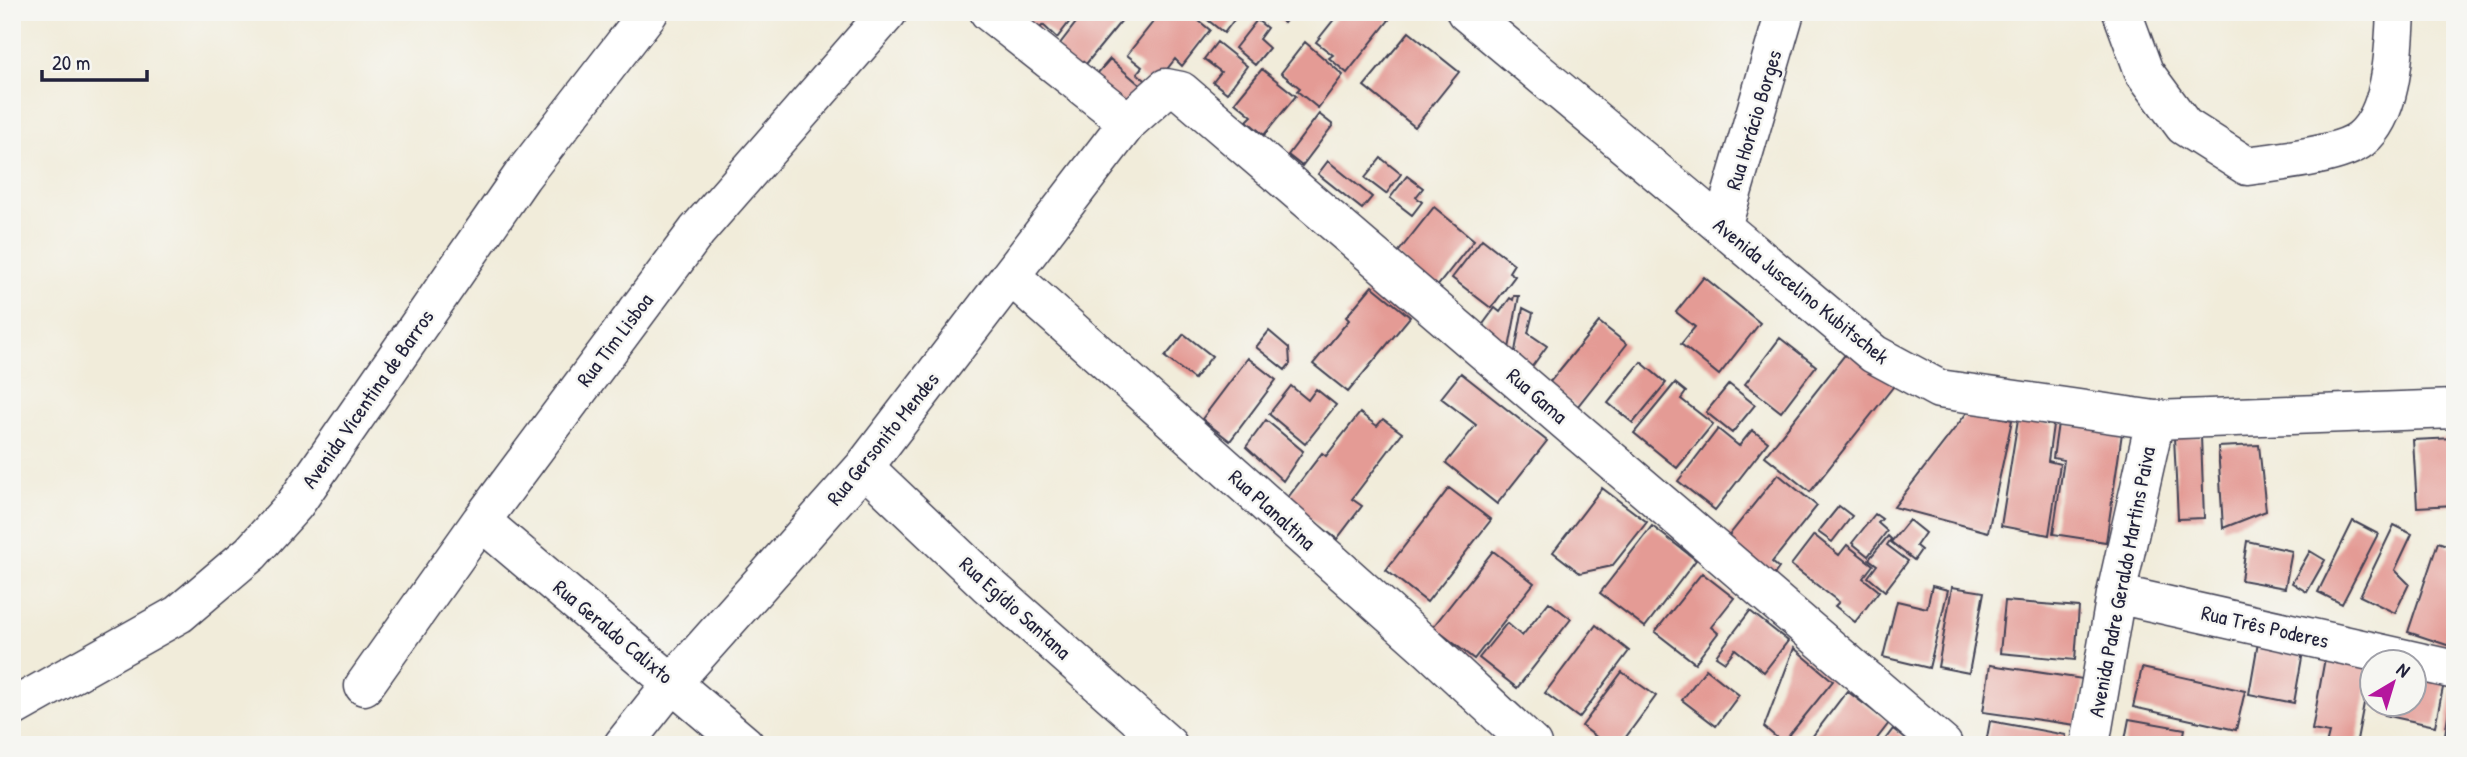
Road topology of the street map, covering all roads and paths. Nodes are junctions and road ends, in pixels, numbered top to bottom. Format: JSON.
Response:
{"nodes":[{"id":1,"x":649,"y":12,"type":"edge"},
{"id":2,"x":888,"y":12,"type":"edge"},
{"id":3,"x":989,"y":12,"type":"edge"},
{"id":4,"x":1466,"y":12,"type":"edge"},
{"id":5,"x":1785,"y":12,"type":"edge"},
{"id":6,"x":2122,"y":12,"type":"edge"},
{"id":7,"x":2396,"y":12,"type":"edge"},
{"id":8,"x":1128,"y":122,"type":"junction"},
{"id":9,"x":1722,"y":227,"type":"junction"},
{"id":10,"x":1011,"y":276,"type":"junction"},
{"id":11,"x":2455,"y":409,"type":"edge"},
{"id":12,"x":2155,"y":420,"type":"junction"},
{"id":13,"x":864,"y":467,"type":"junction"},
{"id":14,"x":481,"y":521,"type":"junction"},
{"id":15,"x":2116,"y":594,"type":"junction"},
{"id":16,"x":2455,"y":670,"type":"edge"},
{"id":17,"x":673,"y":682,"type":"junction"},
{"id":18,"x":365,"y":686,"type":"dead end"},
{"id":19,"x":12,"y":708,"type":"edge"},
{"id":20,"x":623,"y":745,"type":"edge"},
{"id":21,"x":744,"y":745,"type":"edge"},
{"id":22,"x":1168,"y":745,"type":"edge"},
{"id":23,"x":1532,"y":745,"type":"edge"},
{"id":24,"x":1943,"y":745,"type":"edge"},
{"id":25,"x":2091,"y":745,"type":"edge"}],
"edges":[{"from":1,"to":19,"type":"street","name":"Avenida Vicentina de Barros"},
{"from":2,"to":14,"type":"street","name":"Rua Tim Lisboa"},
{"from":3,"to":8,"type":"street"},
{"from":4,"to":9,"type":"street","name":"Avenida Juscelino Kubitschek"},
{"from":5,"to":9,"type":"street","name":"Rua Horácio Borges"},
{"from":6,"to":7,"type":"street"},
{"from":8,"to":10,"type":"street","name":"Rua Gersonito Mendes"},
{"from":8,"to":24,"type":"street","name":"Rua Gama"},
{"from":9,"to":12,"type":"street","name":"Avenida Juscelino Kubitschek"},
{"from":10,"to":13,"type":"street","name":"Rua Gersonito Mendes"},
{"from":10,"to":23,"type":"street","name":"Rua Planaltina"},
{"from":11,"to":12,"type":"street","name":"Avenida Juscelino Kubitschek"},
{"from":12,"to":15,"type":"street","name":"Avenida Padre Geraldo Martins Paiva"},
{"from":13,"to":17,"type":"street","name":"Rua Gersonito Mendes"},
{"from":13,"to":22,"type":"street","name":"Rua Egídio Santana"},
{"from":14,"to":17,"type":"street","name":"Rua Geraldo Calixto"},
{"from":14,"to":18,"type":"street","name":"Rua Tim Lisboa"},
{"from":15,"to":16,"type":"street","name":"Rua Três Poderes"},
{"from":15,"to":25,"type":"street","name":"Avenida Padre Geraldo Martins Paiva"},
{"from":17,"to":20,"type":"street","name":"Rua Gersonito Mendes"},
{"from":17,"to":21,"type":"street","name":"Rua Geraldo Calixto"}]}
